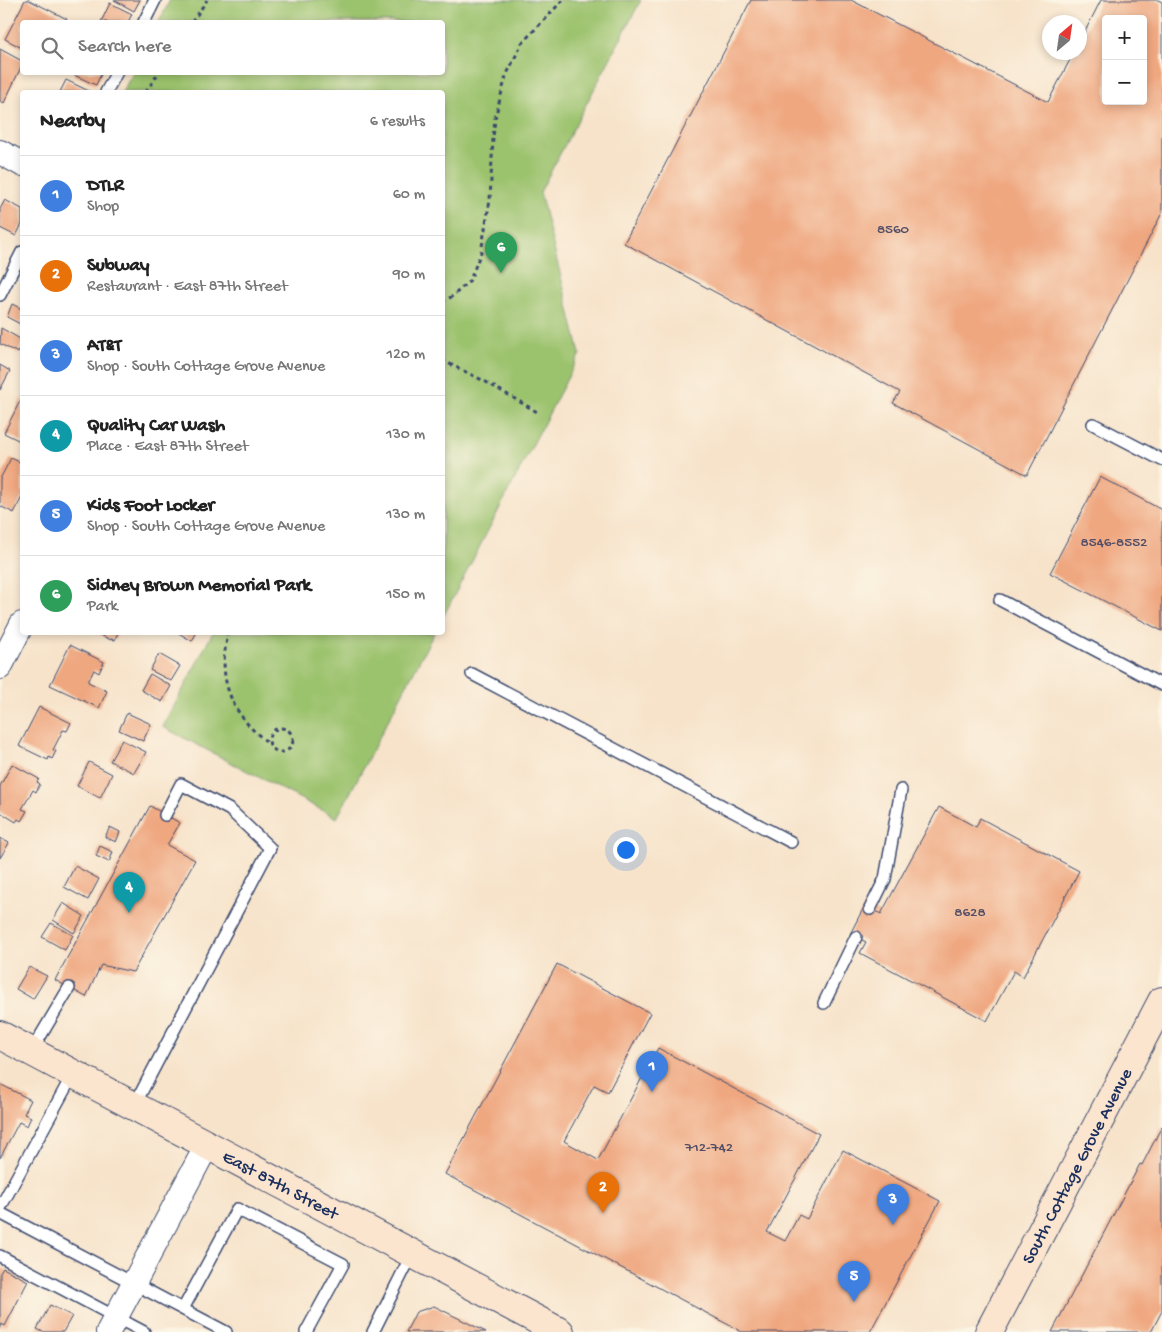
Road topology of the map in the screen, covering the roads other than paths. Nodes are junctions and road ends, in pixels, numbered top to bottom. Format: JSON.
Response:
{"nodes":[{"id":1,"x":156,"y":0,"type":"edge"},
{"id":2,"x":145,"y":20,"type":"edge"},
{"id":3,"x":115,"y":75,"type":"edge"},
{"id":4,"x":107,"y":90,"type":"edge"},
{"id":5,"x":0,"y":152,"type":"edge"},
{"id":6,"x":20,"y":163,"type":"edge"},
{"id":7,"x":20,"y":256,"type":"edge"},
{"id":8,"x":0,"y":295,"type":"edge"},
{"id":9,"x":1093,"y":424,"type":"dead end"},
{"id":10,"x":1162,"y":460,"type":"edge"},
{"id":11,"x":1000,"y":600,"type":"dead end"},
{"id":12,"x":20,"y":628,"type":"edge"},
{"id":13,"x":0,"y":667,"type":"edge"},
{"id":14,"x":472,"y":674,"type":"dead end"},
{"id":15,"x":1162,"y":685,"type":"edge"},
{"id":16,"x":901,"y":790,"type":"dead end"},
{"id":17,"x":165,"y":815,"type":"dead end"},
{"id":18,"x":791,"y":842,"type":"dead end"},
{"id":19,"x":870,"y":909,"type":"dead end"},
{"id":20,"x":856,"y":937,"type":"dead end"},
{"id":21,"x":69,"y":988,"type":"dead end"},
{"id":22,"x":1162,"y":1000,"type":"edge"},
{"id":23,"x":824,"y":1003,"type":"dead end"},
{"id":24,"x":0,"y":1036,"type":"edge"},
{"id":25,"x":31,"y":1052,"type":"junction"},
{"id":26,"x":73,"y":1074,"type":"junction"},
{"id":27,"x":134,"y":1106,"type":"junction"},
{"id":28,"x":207,"y":1145,"type":"junction"},
{"id":29,"x":0,"y":1208,"type":"edge"},
{"id":30,"x":0,"y":1213,"type":"edge"},
{"id":31,"x":412,"y":1254,"type":"junction"},
{"id":32,"x":0,"y":1256,"type":"edge"},
{"id":33,"x":134,"y":1284,"type":"junction"},
{"id":34,"x":183,"y":1309,"type":"junction"},
{"id":35,"x":112,"y":1324,"type":"edge"},
{"id":36,"x":551,"y":1330,"type":"edge"},
{"id":37,"x":144,"y":1332,"type":"edge"},
{"id":38,"x":226,"y":1332,"type":"edge"},
{"id":39,"x":306,"y":1332,"type":"edge"},
{"id":40,"x":372,"y":1332,"type":"edge"},
{"id":41,"x":989,"y":1332,"type":"edge"}],
"edges":[{"from":1,"to":2,"type":"lane"},
{"from":3,"to":4,"type":"lane"},
{"from":5,"to":6,"type":"street"},
{"from":7,"to":8,"type":"lane"},
{"from":9,"to":10,"type":"lane"},
{"from":11,"to":15,"type":"lane"},
{"from":12,"to":13,"type":"street"},
{"from":14,"to":18,"type":"lane"},
{"from":16,"to":19,"type":"lane"},
{"from":17,"to":27,"type":"lane"},
{"from":20,"to":23,"type":"lane"},
{"from":21,"to":25,"type":"lane"},
{"from":22,"to":41,"type":"main road","name":"South Cottage Grove Avenue"},
{"from":24,"to":25,"type":"main road","name":"East 87th Street"},
{"from":25,"to":26,"type":"main road","name":"East 87th Street"},
{"from":26,"to":27,"type":"main road","name":"East 87th Street"},
{"from":26,"to":29,"type":"lane"},
{"from":27,"to":28,"type":"main road","name":"East 87th Street"},
{"from":28,"to":31,"type":"main road","name":"East 87th Street"},
{"from":28,"to":33,"type":"street"},
{"from":30,"to":33,"type":"lane"},
{"from":31,"to":36,"type":"main road","name":"East 87th Street"},
{"from":31,"to":40,"type":"lane"},
{"from":32,"to":35,"type":"lane"},
{"from":33,"to":34,"type":"lane"},
{"from":33,"to":35,"type":"street"},
{"from":34,"to":38,"type":"lane"},
{"from":34,"to":39,"type":"lane"},
{"from":35,"to":37,"type":"lane"}]}
